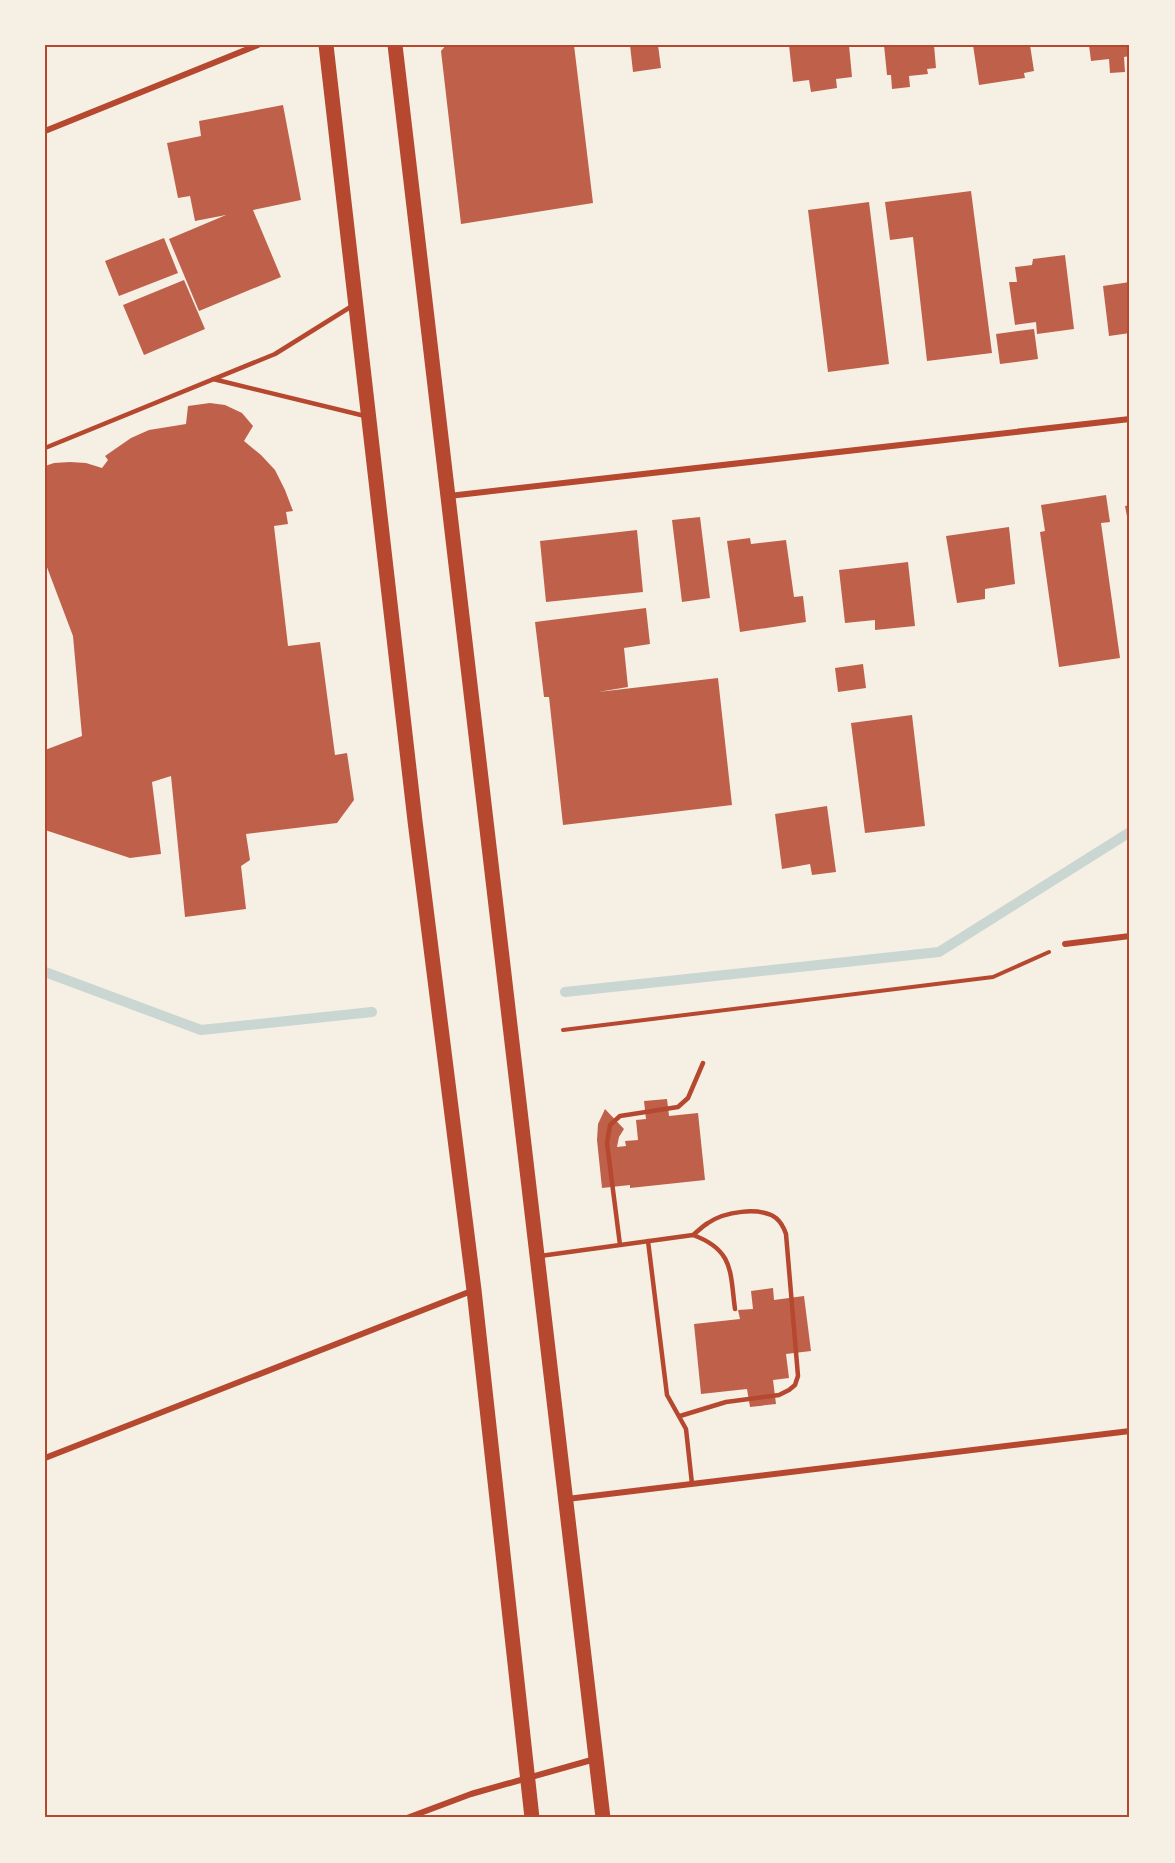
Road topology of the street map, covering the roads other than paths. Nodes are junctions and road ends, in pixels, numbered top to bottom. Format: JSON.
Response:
{"nodes":[{"id":1,"x":258,"y":45,"type":"edge"},
{"id":2,"x":326,"y":45,"type":"edge"},
{"id":3,"x":398,"y":50,"type":"edge"},
{"id":4,"x":45,"y":130,"type":"edge"},
{"id":5,"x":356,"y":304,"type":"junction"},
{"id":6,"x":213,"y":379,"type":"junction"},
{"id":7,"x":369,"y":417,"type":"junction"},
{"id":8,"x":1130,"y":419,"type":"edge"},
{"id":9,"x":45,"y":448,"type":"edge"},
{"id":10,"x":449,"y":496,"type":"junction"},
{"id":11,"x":1130,"y":936,"type":"edge"},
{"id":12,"x":1065,"y":944,"type":"road end"},
{"id":13,"x":703,"y":1063,"type":"dead end"},
{"id":14,"x":693,"y":1235,"type":"junction"},
{"id":15,"x":648,"y":1241,"type":"junction"},
{"id":16,"x":620,"y":1245,"type":"junction"},
{"id":17,"x":538,"y":1256,"type":"junction"},
{"id":18,"x":474,"y":1290,"type":"junction"},
{"id":19,"x":735,"y":1309,"type":"dead end"},
{"id":20,"x":680,"y":1416,"type":"junction"},
{"id":21,"x":1130,"y":1431,"type":"edge"},
{"id":22,"x":45,"y":1458,"type":"edge"},
{"id":23,"x":692,"y":1484,"type":"junction"},
{"id":24,"x":566,"y":1499,"type":"junction"},
{"id":25,"x":596,"y":1759,"type":"junction"},
{"id":26,"x":526,"y":1778,"type":"junction"},
{"id":27,"x":407,"y":1818,"type":"edge"},
{"id":28,"x":532,"y":1818,"type":"edge"},
{"id":29,"x":603,"y":1818,"type":"edge"}],
"edges":[{"from":1,"to":4,"type":"street"},
{"from":2,"to":5,"type":"main road"},
{"from":3,"to":10,"type":"main road"},
{"from":5,"to":6,"type":"lane"},
{"from":5,"to":7,"type":"main road"},
{"from":6,"to":7,"type":"lane"},
{"from":6,"to":9,"type":"lane"},
{"from":7,"to":18,"type":"main road"},
{"from":8,"to":10,"type":"street"},
{"from":10,"to":17,"type":"main road"},
{"from":11,"to":12,"type":"street"},
{"from":13,"to":16,"type":"lane"},
{"from":14,"to":15,"type":"lane"},
{"from":14,"to":19,"type":"lane"},
{"from":14,"to":20,"type":"lane"},
{"from":15,"to":16,"type":"lane"},
{"from":15,"to":20,"type":"lane"},
{"from":16,"to":17,"type":"lane"},
{"from":17,"to":24,"type":"main road"},
{"from":18,"to":22,"type":"street"},
{"from":18,"to":26,"type":"main road"},
{"from":20,"to":23,"type":"lane"},
{"from":21,"to":23,"type":"street"},
{"from":23,"to":24,"type":"street"},
{"from":24,"to":25,"type":"main road"},
{"from":25,"to":26,"type":"street"},
{"from":25,"to":29,"type":"main road"},
{"from":26,"to":27,"type":"street"},
{"from":26,"to":28,"type":"main road"}]}
